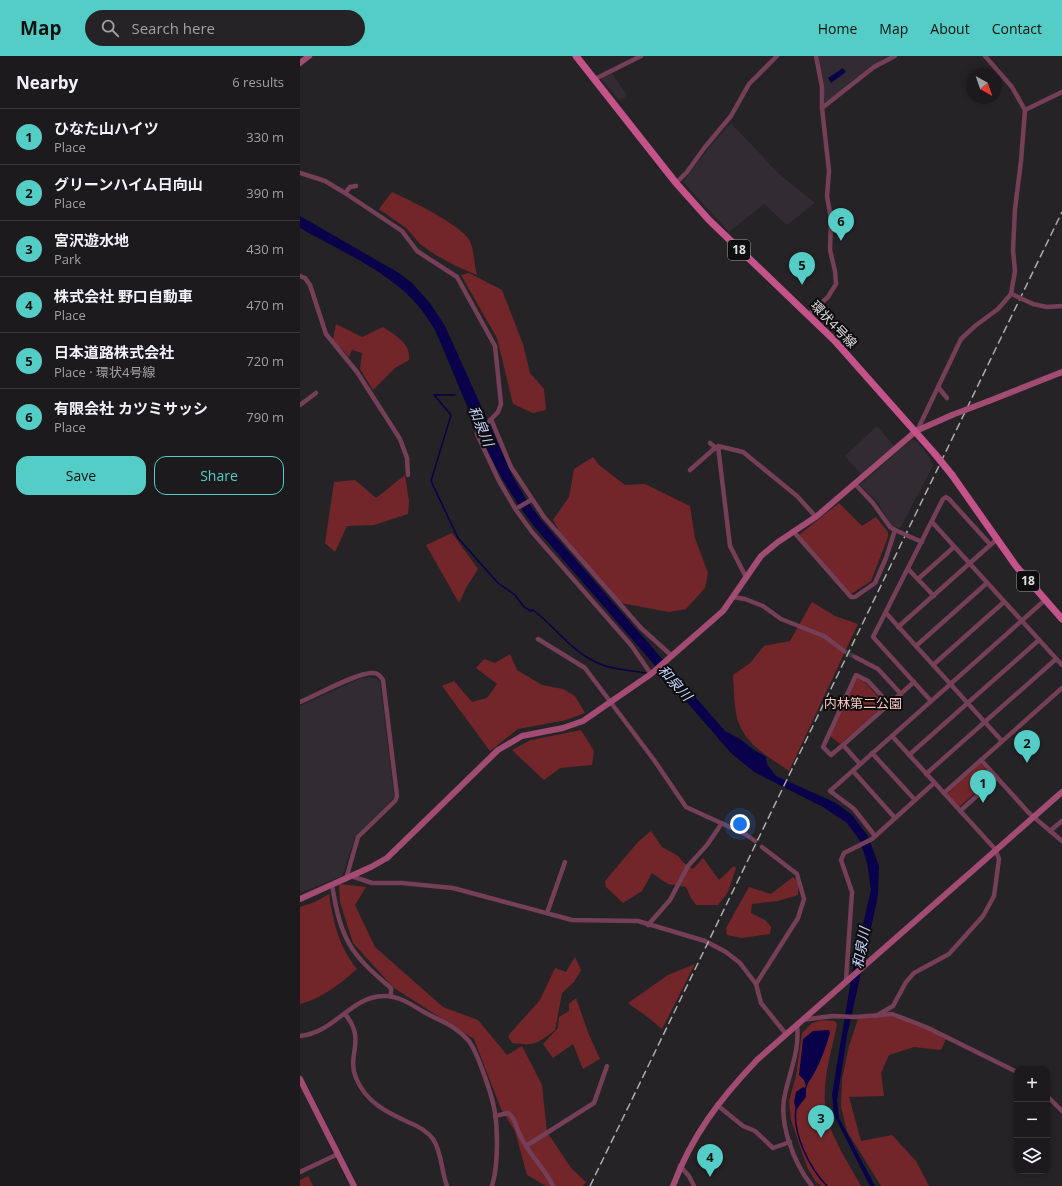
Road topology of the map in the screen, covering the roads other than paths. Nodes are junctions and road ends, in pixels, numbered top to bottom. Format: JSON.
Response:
{"nodes":[{"id":1,"x":309,"y":56,"type":"edge"},
{"id":2,"x":576,"y":56,"type":"edge"},
{"id":3,"x":641,"y":56,"type":"edge"},
{"id":4,"x":777,"y":56,"type":"edge"},
{"id":5,"x":816,"y":56,"type":"edge"},
{"id":6,"x":895,"y":56,"type":"edge"},
{"id":7,"x":985,"y":56,"type":"edge"},
{"id":8,"x":300,"y":63,"type":"edge"},
{"id":9,"x":595,"y":80,"type":"junction"},
{"id":10,"x":1062,"y":92,"type":"edge"},
{"id":11,"x":822,"y":108,"type":"junction"},
{"id":12,"x":1025,"y":110,"type":"junction"},
{"id":13,"x":300,"y":173,"type":"edge"},
{"id":14,"x":676,"y":183,"type":"junction"},
{"id":15,"x":356,"y":186,"type":"dead end"},
{"id":16,"x":346,"y":192,"type":"junction"},
{"id":17,"x":300,"y":276,"type":"edge"},
{"id":18,"x":1013,"y":295,"type":"junction"},
{"id":19,"x":1062,"y":306,"type":"edge"},
{"id":20,"x":809,"y":314,"type":"junction"},
{"id":21,"x":1062,"y":372,"type":"edge"},
{"id":22,"x":938,"y":387,"type":"junction"},
{"id":23,"x":316,"y":393,"type":"dead end"},
{"id":24,"x":948,"y":398,"type":"dead end"},
{"id":25,"x":300,"y":405,"type":"edge"},
{"id":26,"x":489,"y":422,"type":"junction"},
{"id":27,"x":916,"y":431,"type":"junction"},
{"id":28,"x":710,"y":443,"type":"dead end"},
{"id":29,"x":716,"y":448,"type":"junction"},
{"id":30,"x":690,"y":470,"type":"dead end"},
{"id":31,"x":408,"y":475,"type":"dead end"},
{"id":32,"x":855,"y":484,"type":"junction"},
{"id":33,"x":529,"y":500,"type":"junction"},
{"id":34,"x":519,"y":507,"type":"dead end"},
{"id":35,"x":816,"y":517,"type":"junction"},
{"id":36,"x":932,"y":522,"type":"junction"},
{"id":37,"x":895,"y":530,"type":"junction"},
{"id":38,"x":793,"y":531,"type":"junction"},
{"id":39,"x":997,"y":539,"type":"junction"},
{"id":40,"x":922,"y":542,"type":"junction"},
{"id":41,"x":988,"y":542,"type":"dead end"},
{"id":42,"x":954,"y":547,"type":"junction"},
{"id":43,"x":970,"y":564,"type":"junction"},
{"id":44,"x":908,"y":569,"type":"junction"},
{"id":45,"x":746,"y":577,"type":"junction"},
{"id":46,"x":918,"y":579,"type":"junction"},
{"id":47,"x":987,"y":583,"type":"junction"},
{"id":48,"x":934,"y":596,"type":"junction"},
{"id":49,"x":733,"y":597,"type":"junction"},
{"id":50,"x":1045,"y":600,"type":"junction"},
{"id":51,"x":1004,"y":602,"type":"junction"},
{"id":52,"x":886,"y":613,"type":"junction"},
{"id":53,"x":1062,"y":619,"type":"edge"},
{"id":54,"x":1022,"y":621,"type":"junction"},
{"id":55,"x":898,"y":627,"type":"junction"},
{"id":56,"x":538,"y":639,"type":"dead end"},
{"id":57,"x":1039,"y":640,"type":"junction"},
{"id":58,"x":916,"y":646,"type":"junction"},
{"id":59,"x":844,"y":651,"type":"tunnel mouth"},
{"id":60,"x":672,"y":656,"type":"junction"},
{"id":61,"x":855,"y":657,"type":"tunnel mouth"},
{"id":62,"x":1056,"y":659,"type":"junction"},
{"id":63,"x":933,"y":665,"type":"junction"},
{"id":64,"x":1062,"y":665,"type":"edge"},
{"id":65,"x":651,"y":674,"type":"junction"},
{"id":66,"x":914,"y":682,"type":"junction"},
{"id":67,"x":950,"y":684,"type":"junction"},
{"id":68,"x":1062,"y":688,"type":"edge"},
{"id":69,"x":900,"y":694,"type":"junction"},
{"id":70,"x":931,"y":701,"type":"junction"},
{"id":71,"x":300,"y":702,"type":"edge"},
{"id":72,"x":611,"y":702,"type":"junction"},
{"id":73,"x":968,"y":703,"type":"junction"},
{"id":74,"x":889,"y":704,"type":"junction"},
{"id":75,"x":985,"y":722,"type":"junction"},
{"id":76,"x":892,"y":736,"type":"junction"},
{"id":77,"x":1002,"y":741,"type":"junction"},
{"id":78,"x":842,"y":745,"type":"junction"},
{"id":79,"x":872,"y":753,"type":"junction"},
{"id":80,"x":909,"y":755,"type":"junction"},
{"id":81,"x":981,"y":760,"type":"junction"},
{"id":82,"x":860,"y":764,"type":"junction"},
{"id":83,"x":853,"y":770,"type":"junction"},
{"id":84,"x":926,"y":774,"type":"junction"},
{"id":85,"x":997,"y":778,"type":"junction"},
{"id":86,"x":934,"y":783,"type":"junction"},
{"id":87,"x":1062,"y":792,"type":"edge"},
{"id":88,"x":944,"y":793,"type":"junction"},
{"id":89,"x":915,"y":800,"type":"junction"},
{"id":90,"x":960,"y":810,"type":"junction"},
{"id":91,"x":1034,"y":815,"type":"junction"},
{"id":92,"x":895,"y":818,"type":"junction"},
{"id":93,"x":1062,"y":821,"type":"edge"},
{"id":94,"x":722,"y":823,"type":"junction"},
{"id":95,"x":1050,"y":831,"type":"junction"},
{"id":96,"x":873,"y":838,"type":"junction"},
{"id":97,"x":755,"y":841,"type":"dead end"},
{"id":98,"x":1062,"y":841,"type":"edge"},
{"id":99,"x":762,"y":847,"type":"dead end"},
{"id":100,"x":995,"y":849,"type":"junction"},
{"id":101,"x":565,"y":862,"type":"dead end"},
{"id":102,"x":348,"y":878,"type":"junction"},
{"id":103,"x":332,"y":885,"type":"junction"},
{"id":104,"x":300,"y":899,"type":"edge"},
{"id":105,"x":547,"y":913,"type":"junction"},
{"id":106,"x":648,"y":925,"type":"junction"},
{"id":107,"x":849,"y":978,"type":"junction"},
{"id":108,"x":756,"y":984,"type":"junction"},
{"id":109,"x":391,"y":996,"type":"junction"},
{"id":110,"x":345,"y":1014,"type":"junction"},
{"id":111,"x":876,"y":1016,"type":"junction"},
{"id":112,"x":799,"y":1022,"type":"junction"},
{"id":113,"x":786,"y":1034,"type":"junction"},
{"id":114,"x":300,"y":1036,"type":"edge"},
{"id":115,"x":608,"y":1066,"type":"dead end"},
{"id":116,"x":1014,"y":1071,"type":"edge"},
{"id":117,"x":300,"y":1079,"type":"edge"},
{"id":118,"x":1050,"y":1099,"type":"edge"},
{"id":119,"x":717,"y":1105,"type":"junction"},
{"id":120,"x":1062,"y":1110,"type":"edge"},
{"id":121,"x":495,"y":1116,"type":"junction"},
{"id":122,"x":790,"y":1142,"type":"junction"},
{"id":123,"x":526,"y":1146,"type":"junction"},
{"id":124,"x":338,"y":1154,"type":"junction"},
{"id":125,"x":680,"y":1166,"type":"junction"},
{"id":126,"x":300,"y":1172,"type":"edge"},
{"id":127,"x":354,"y":1186,"type":"edge"},
{"id":128,"x":447,"y":1186,"type":"edge"},
{"id":129,"x":492,"y":1186,"type":"edge"},
{"id":130,"x":554,"y":1186,"type":"edge"},
{"id":131,"x":673,"y":1186,"type":"edge"},
{"id":132,"x":694,"y":1186,"type":"edge"},
{"id":133,"x":812,"y":1186,"type":"edge"}],
"edges":[{"from":1,"to":8,"type":"street"},
{"from":2,"to":9,"type":"main road","name":"環状4号線","number":"18"},
{"from":3,"to":9,"type":"street"},
{"from":4,"to":14,"type":"street"},
{"from":5,"to":11,"type":"street"},
{"from":6,"to":11,"type":"street"},
{"from":7,"to":12,"type":"street"},
{"from":9,"to":14,"type":"main road","name":"環状4号線","number":"18"},
{"from":10,"to":12,"type":"street"},
{"from":11,"to":20,"type":"street"},
{"from":12,"to":18,"type":"street"},
{"from":13,"to":16,"type":"street"},
{"from":14,"to":20,"type":"main road","name":"環状4号線","number":"18"},
{"from":15,"to":16,"type":"street"},
{"from":16,"to":26,"type":"street"},
{"from":17,"to":31,"type":"street"},
{"from":18,"to":19,"type":"street","bridge":true},
{"from":18,"to":22,"type":"street"},
{"from":20,"to":27,"type":"main road","name":"環状4号線","number":"18"},
{"from":21,"to":27,"type":"street","bridge":true},
{"from":22,"to":24,"type":"street"},
{"from":22,"to":27,"type":"street"},
{"from":23,"to":25,"type":"street"},
{"from":26,"to":33,"type":"street"},
{"from":26,"to":65,"type":"street"},
{"from":27,"to":32,"type":"street"},
{"from":27,"to":39,"type":"main road","name":"環状4号線","number":"18","bridge":true},
{"from":28,"to":29,"type":"street"},
{"from":29,"to":30,"type":"street"},
{"from":29,"to":35,"type":"street"},
{"from":29,"to":45,"type":"street"},
{"from":32,"to":35,"type":"street"},
{"from":32,"to":37,"type":"street"},
{"from":33,"to":34,"type":"street"},
{"from":33,"to":60,"type":"street"},
{"from":35,"to":38,"type":"street"},
{"from":36,"to":40,"type":"street"},
{"from":36,"to":41,"type":"street"},
{"from":36,"to":42,"type":"street"},
{"from":37,"to":38,"type":"street"},
{"from":37,"to":40,"type":"street","bridge":true},
{"from":38,"to":45,"type":"street"},
{"from":39,"to":43,"type":"street"},
{"from":39,"to":50,"type":"main road","name":"環状4号線","number":"18"},
{"from":40,"to":44,"type":"street"},
{"from":42,"to":43,"type":"street"},
{"from":42,"to":46,"type":"street"},
{"from":43,"to":47,"type":"street"},
{"from":43,"to":48,"type":"street"},
{"from":44,"to":46,"type":"street"},
{"from":44,"to":52,"type":"street"},
{"from":45,"to":49,"type":"street"},
{"from":46,"to":48,"type":"street"},
{"from":47,"to":51,"type":"street"},
{"from":47,"to":58,"type":"street"},
{"from":48,"to":55,"type":"street"},
{"from":49,"to":59,"type":"street"},
{"from":49,"to":60,"type":"street"},
{"from":50,"to":53,"type":"main road","name":"環状4号線","number":"18"},
{"from":50,"to":54,"type":"street"},
{"from":51,"to":54,"type":"street"},
{"from":51,"to":63,"type":"street"},
{"from":52,"to":55,"type":"street"},
{"from":52,"to":66,"type":"street"},
{"from":54,"to":57,"type":"street"},
{"from":54,"to":67,"type":"street"},
{"from":55,"to":58,"type":"street"},
{"from":56,"to":72,"type":"street"},
{"from":57,"to":62,"type":"street"},
{"from":57,"to":73,"type":"street"},
{"from":58,"to":63,"type":"street"},
{"from":60,"to":65,"type":"street"},
{"from":61,"to":69,"type":"street"},
{"from":62,"to":64,"type":"street"},
{"from":62,"to":75,"type":"street"},
{"from":63,"to":67,"type":"street"},
{"from":65,"to":72,"type":"street"},
{"from":66,"to":69,"type":"street"},
{"from":66,"to":70,"type":"street"},
{"from":67,"to":70,"type":"street"},
{"from":67,"to":73,"type":"street"},
{"from":68,"to":77,"type":"street"},
{"from":69,"to":74,"type":"street"},
{"from":70,"to":76,"type":"street"},
{"from":71,"to":102,"type":"street"},
{"from":72,"to":94,"type":"street"},
{"from":72,"to":102,"type":"street"},
{"from":73,"to":75,"type":"street"},
{"from":73,"to":80,"type":"street"},
{"from":74,"to":78,"type":"street"},
{"from":74,"to":78,"type":"street"},
{"from":75,"to":77,"type":"street"},
{"from":75,"to":84,"type":"street"},
{"from":76,"to":79,"type":"street"},
{"from":76,"to":80,"type":"street"},
{"from":77,"to":81,"type":"street"},
{"from":78,"to":82,"type":"street"},
{"from":79,"to":82,"type":"street"},
{"from":79,"to":89,"type":"street"},
{"from":80,"to":84,"type":"street"},
{"from":81,"to":85,"type":"street"},
{"from":81,"to":88,"type":"street"},
{"from":82,"to":83,"type":"street"},
{"from":83,"to":92,"type":"street"},
{"from":83,"to":96,"type":"street"},
{"from":84,"to":86,"type":"street"},
{"from":85,"to":90,"type":"street"},
{"from":85,"to":91,"type":"street"},
{"from":86,"to":88,"type":"street"},
{"from":86,"to":89,"type":"street"},
{"from":87,"to":91,"type":"street"},
{"from":88,"to":90,"type":"street"},
{"from":89,"to":92,"type":"street"},
{"from":90,"to":100,"type":"street"},
{"from":91,"to":95,"type":"street"},
{"from":91,"to":100,"type":"street"},
{"from":92,"to":96,"type":"street"},
{"from":93,"to":95,"type":"street"},
{"from":94,"to":97,"type":"street"},
{"from":94,"to":106,"type":"street"},
{"from":95,"to":98,"type":"street"},
{"from":96,"to":107,"type":"street"},
{"from":99,"to":108,"type":"street"},
{"from":100,"to":107,"type":"street"},
{"from":100,"to":111,"type":"street"},
{"from":101,"to":105,"type":"street"},
{"from":102,"to":103,"type":"street"},
{"from":102,"to":105,"type":"street"},
{"from":103,"to":104,"type":"street"},
{"from":103,"to":109,"type":"street"},
{"from":105,"to":106,"type":"street"},
{"from":106,"to":108,"type":"street"},
{"from":107,"to":112,"type":"street"},
{"from":108,"to":113,"type":"street"},
{"from":109,"to":110,"type":"street"},
{"from":109,"to":121,"type":"street"},
{"from":110,"to":114,"type":"street"},
{"from":110,"to":128,"type":"street"},
{"from":111,"to":112,"type":"street"},
{"from":111,"to":116,"type":"street"},
{"from":112,"to":113,"type":"street"},
{"from":112,"to":122,"type":"street"},
{"from":113,"to":119,"type":"street"},
{"from":115,"to":123,"type":"street"},
{"from":117,"to":124,"type":"street"},
{"from":118,"to":120,"type":"street"},
{"from":119,"to":122,"type":"street"},
{"from":119,"to":125,"type":"street"},
{"from":121,"to":123,"type":"street"},
{"from":121,"to":129,"type":"street"},
{"from":122,"to":133,"type":"street"},
{"from":123,"to":130,"type":"street"},
{"from":124,"to":126,"type":"street"},
{"from":124,"to":127,"type":"street"},
{"from":125,"to":131,"type":"street"},
{"from":125,"to":132,"type":"street"}]}
